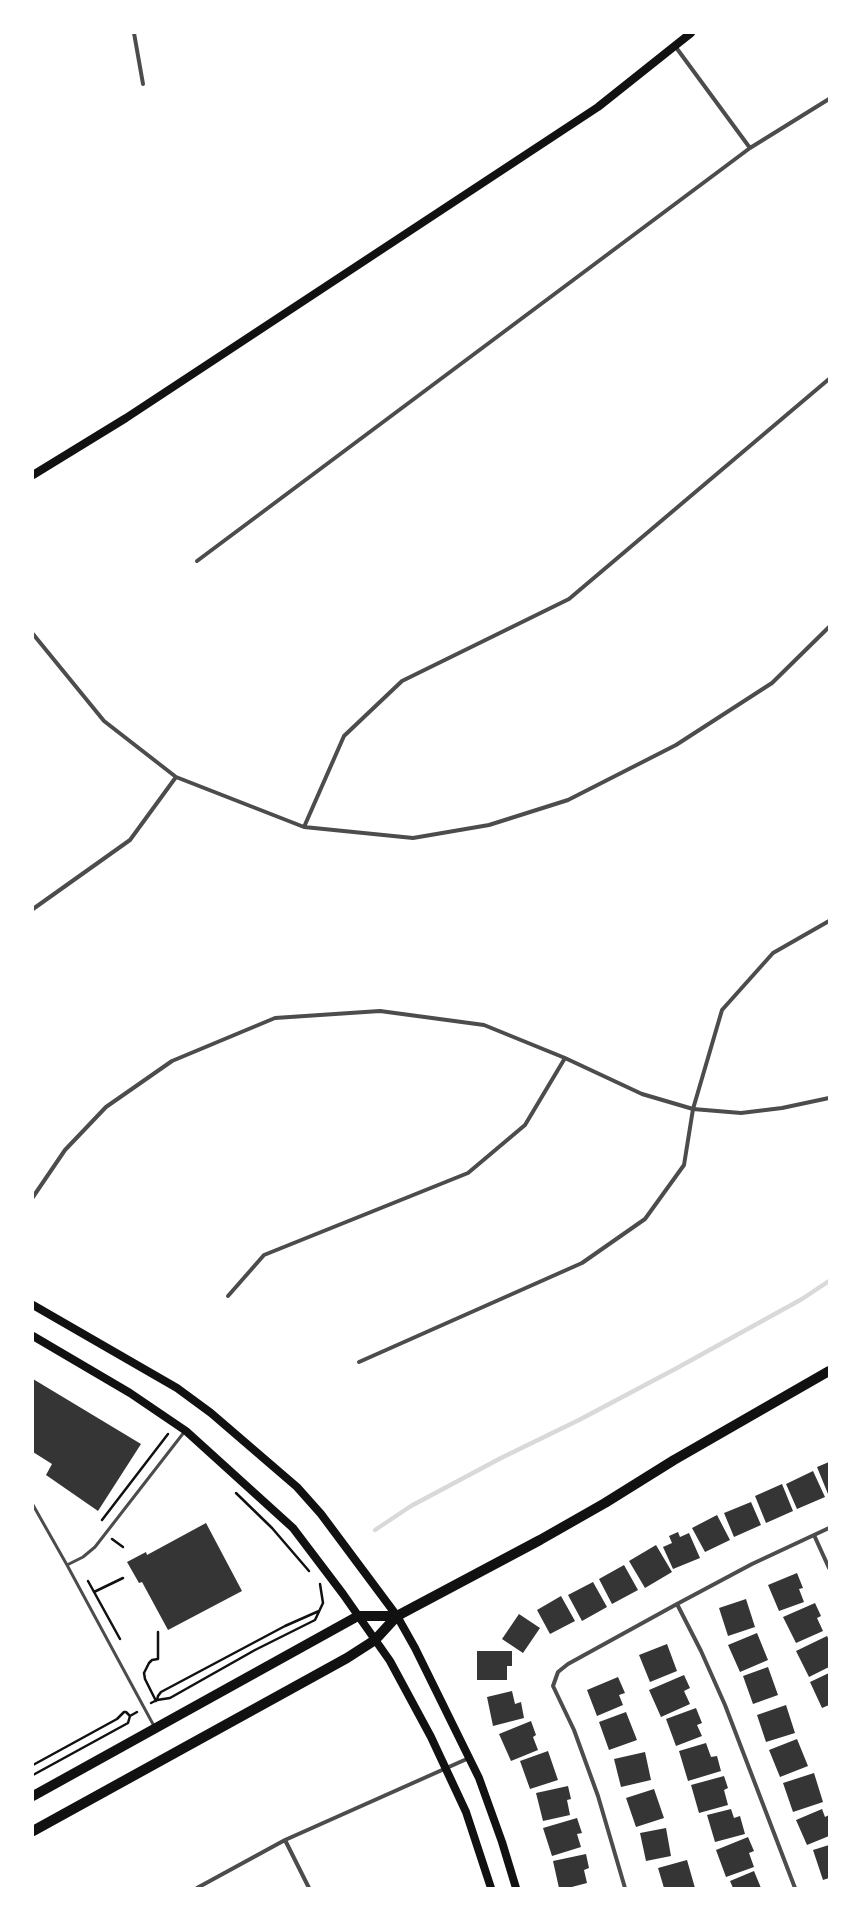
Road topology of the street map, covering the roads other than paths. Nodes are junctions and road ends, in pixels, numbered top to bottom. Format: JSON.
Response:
{"nodes":[{"id":1,"x":134,"y":33,"type":"edge"},
{"id":2,"x":691,"y":33,"type":"edge"},
{"id":3,"x":675,"y":46,"type":"junction"},
{"id":4,"x":143,"y":84,"type":"dead end"},
{"id":5,"x":829,"y":99,"type":"edge"},
{"id":6,"x":750,"y":148,"type":"junction"},
{"id":7,"x":829,"y":379,"type":"edge"},
{"id":8,"x":33,"y":475,"type":"edge"},
{"id":9,"x":197,"y":561,"type":"dead end"},
{"id":10,"x":829,"y":627,"type":"edge"},
{"id":11,"x":33,"y":634,"type":"edge"},
{"id":12,"x":176,"y":777,"type":"junction"},
{"id":13,"x":304,"y":827,"type":"junction"},
{"id":14,"x":33,"y":909,"type":"edge"},
{"id":15,"x":829,"y":922,"type":"edge"},
{"id":16,"x":566,"y":1058,"type":"junction"},
{"id":17,"x":829,"y":1098,"type":"edge"},
{"id":18,"x":693,"y":1109,"type":"junction"},
{"id":19,"x":33,"y":1197,"type":"edge"},
{"id":20,"x":228,"y":1296,"type":"dead end"},
{"id":21,"x":33,"y":1305,"type":"edge"},
{"id":22,"x":33,"y":1336,"type":"edge"},
{"id":23,"x":359,"y":1362,"type":"dead end"},
{"id":24,"x":829,"y":1372,"type":"edge"},
{"id":25,"x":186,"y":1431,"type":"junction"},
{"id":26,"x":33,"y":1505,"type":"edge"},
{"id":27,"x":829,"y":1528,"type":"edge"},
{"id":28,"x":814,"y":1535,"type":"junction"},
{"id":29,"x":67,"y":1565,"type":"junction"},
{"id":30,"x":829,"y":1568,"type":"edge"},
{"id":31,"x":677,"y":1604,"type":"junction"},
{"id":32,"x":358,"y":1616,"type":"junction"},
{"id":33,"x":397,"y":1616,"type":"junction"},
{"id":34,"x":375,"y":1640,"type":"junction"},
{"id":35,"x":156,"y":1729,"type":"junction"},
{"id":36,"x":469,"y":1758,"type":"junction"},
{"id":37,"x":446,"y":1768,"type":"junction"},
{"id":38,"x":33,"y":1796,"type":"edge"},
{"id":39,"x":33,"y":1831,"type":"edge"},
{"id":40,"x":285,"y":1840,"type":"junction"},
{"id":41,"x":197,"y":1888,"type":"edge"},
{"id":42,"x":309,"y":1888,"type":"edge"},
{"id":43,"x":491,"y":1888,"type":"edge"},
{"id":44,"x":516,"y":1888,"type":"edge"},
{"id":45,"x":625,"y":1888,"type":"edge"},
{"id":46,"x":795,"y":1888,"type":"edge"}],
"edges":[{"from":1,"to":4,"type":"street"},
{"from":2,"to":3,"type":"main road"},
{"from":3,"to":6,"type":"street"},
{"from":3,"to":8,"type":"main road"},
{"from":5,"to":6,"type":"street"},
{"from":6,"to":9,"type":"street"},
{"from":7,"to":13,"type":"street"},
{"from":10,"to":13,"type":"street"},
{"from":11,"to":12,"type":"street"},
{"from":12,"to":13,"type":"street"},
{"from":12,"to":14,"type":"street"},
{"from":15,"to":18,"type":"street"},
{"from":16,"to":18,"type":"street"},
{"from":16,"to":19,"type":"street"},
{"from":16,"to":20,"type":"street"},
{"from":17,"to":18,"type":"street"},
{"from":18,"to":23,"type":"street"},
{"from":21,"to":33,"type":"main road"},
{"from":22,"to":25,"type":"main road"},
{"from":24,"to":33,"type":"main road"},
{"from":25,"to":29,"type":"lane"},
{"from":25,"to":32,"type":"main road"},
{"from":26,"to":29,"type":"lane"},
{"from":27,"to":28,"type":"street"},
{"from":28,"to":30,"type":"street"},
{"from":28,"to":31,"type":"street"},
{"from":29,"to":35,"type":"lane"},
{"from":31,"to":45,"type":"street"},
{"from":31,"to":46,"type":"street"},
{"from":32,"to":33,"type":"main road"},
{"from":32,"to":34,"type":"main road"},
{"from":32,"to":35,"type":"main road"},
{"from":33,"to":34,"type":"main road"},
{"from":33,"to":36,"type":"main road"},
{"from":34,"to":37,"type":"main road"},
{"from":34,"to":39,"type":"main road"},
{"from":35,"to":38,"type":"main road"},
{"from":36,"to":37,"type":"street"},
{"from":36,"to":44,"type":"main road"},
{"from":37,"to":40,"type":"street"},
{"from":37,"to":43,"type":"main road"},
{"from":40,"to":41,"type":"street"},
{"from":40,"to":42,"type":"street"}]}
